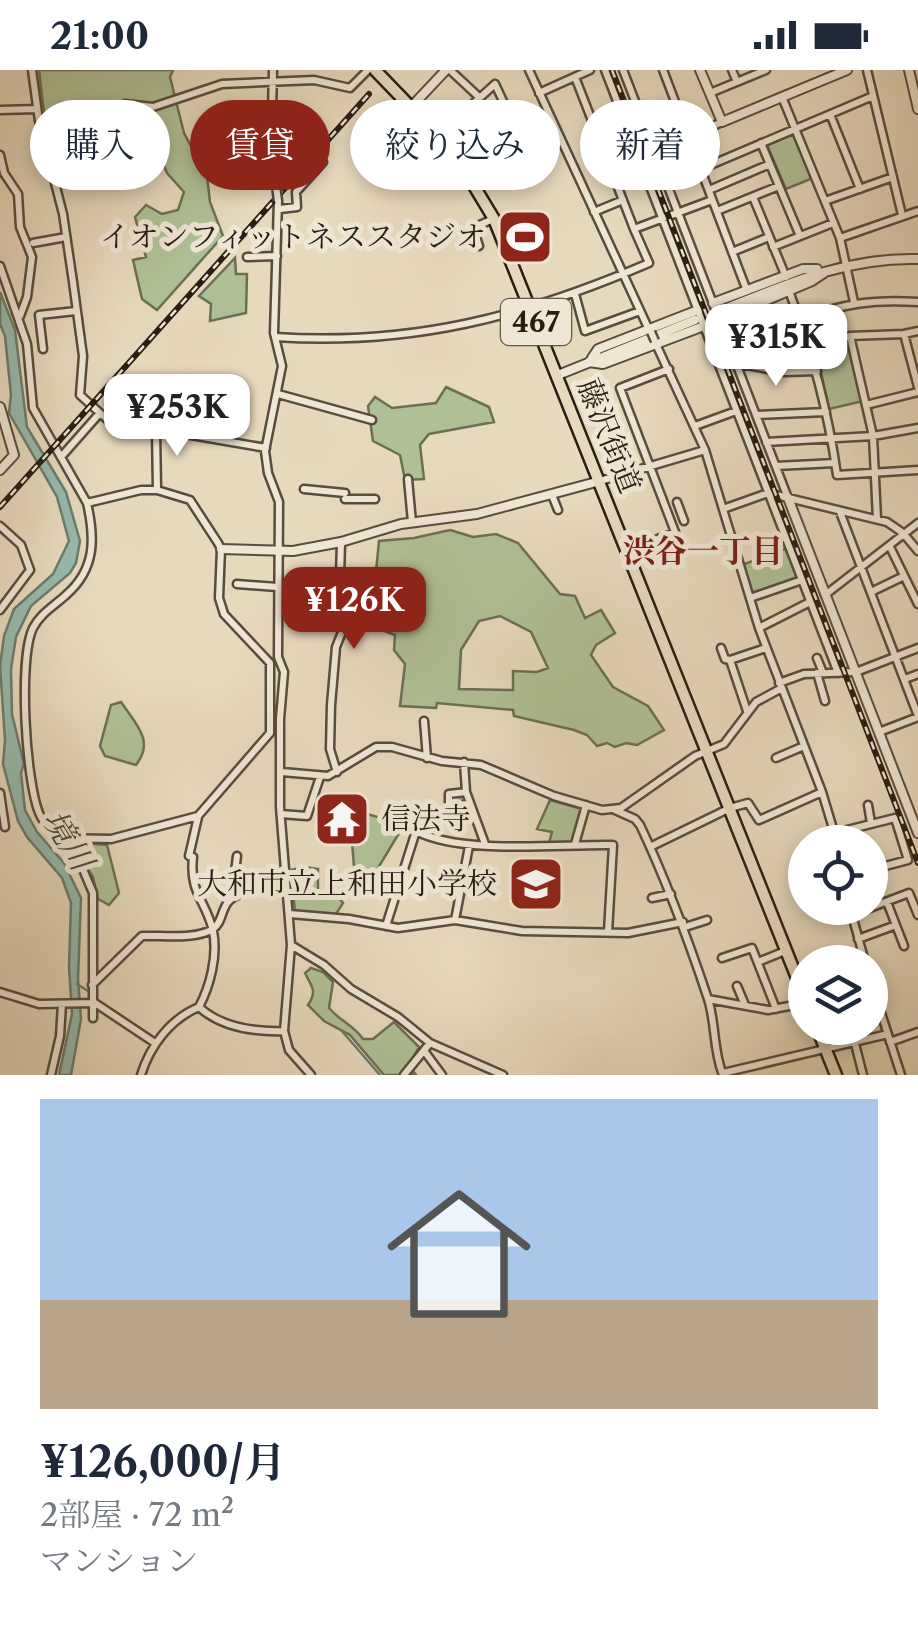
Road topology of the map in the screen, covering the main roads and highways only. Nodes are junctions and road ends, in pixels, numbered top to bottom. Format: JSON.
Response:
{"nodes":[{"id":1,"x":371,"y":70,"type":"edge"},
{"id":2,"x":788,"y":956,"type":"edge"},
{"id":3,"x":824,"y":1045,"type":"edge"},
{"id":4,"x":836,"y":1075,"type":"edge"}],
"edges":[{"from":1,"to":2,"type":"highway","name":"藤沢街道","number":"467"},
{"from":3,"to":4,"type":"highway"}]}
